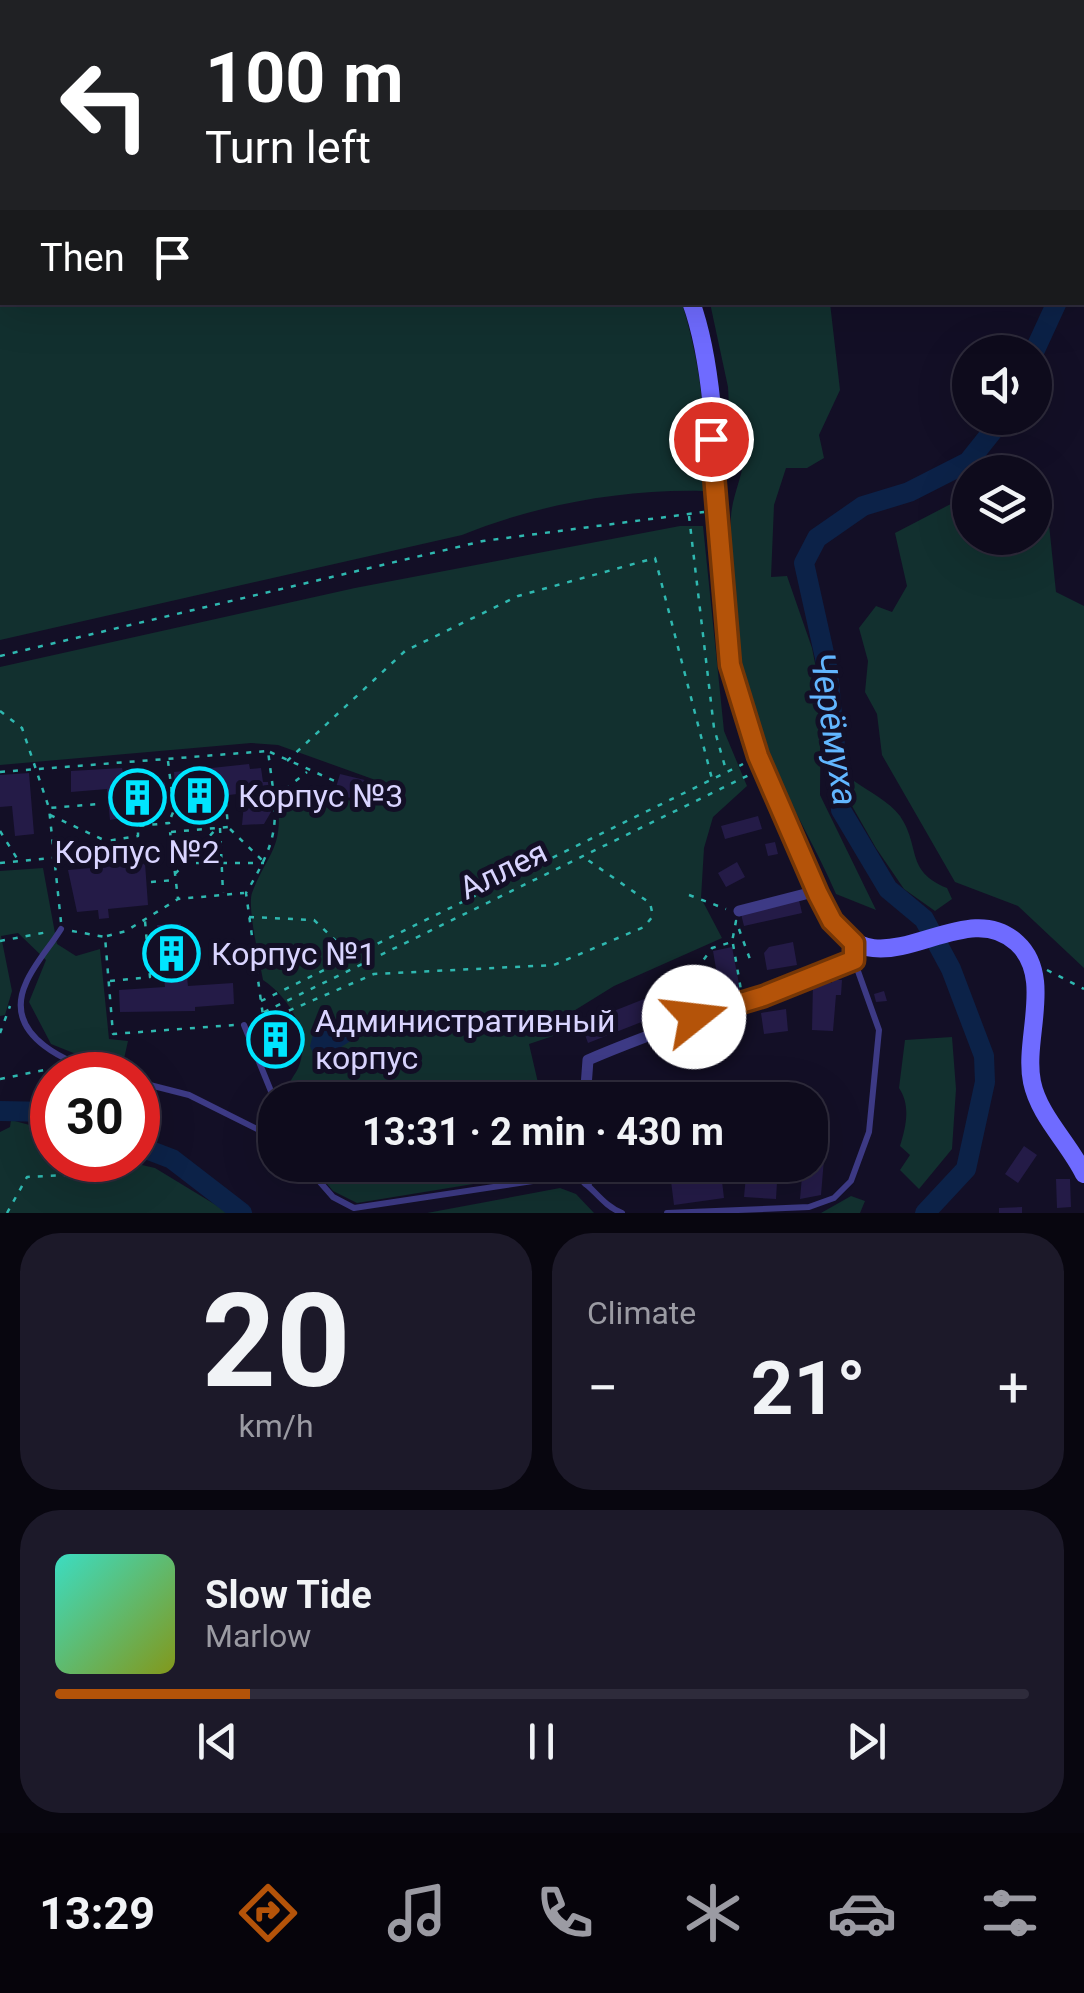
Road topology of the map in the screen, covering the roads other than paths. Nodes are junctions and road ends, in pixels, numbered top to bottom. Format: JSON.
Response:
{"nodes":[{"id":1,"x":692,"y":305,"type":"edge"},
{"id":2,"x":817,"y":892,"type":"junction"},
{"id":3,"x":737,"y":916,"type":"road end"},
{"id":4,"x":61,"y":929,"type":"road end"},
{"id":5,"x":854,"y":952,"type":"junction"},
{"id":6,"x":244,"y":1024,"type":"road end"},
{"id":7,"x":50,"y":1052,"type":"edge"},
{"id":8,"x":267,"y":1082,"type":"edge"},
{"id":9,"x":586,"y":1082,"type":"edge"},
{"id":10,"x":160,"y":1088,"type":"edge"},
{"id":11,"x":258,"y":1130,"type":"edge"},
{"id":12,"x":1084,"y":1174,"type":"edge"},
{"id":13,"x":320,"y":1182,"type":"edge"},
{"id":14,"x":527,"y":1182,"type":"edge"},
{"id":15,"x":587,"y":1182,"type":"edge"},
{"id":16,"x":622,"y":1213,"type":"edge"},
{"id":17,"x":667,"y":1213,"type":"edge"}],
"edges":[{"from":1,"to":2,"type":"main road"},
{"from":2,"to":3,"type":"street"},
{"from":2,"to":5,"type":"main road"},
{"from":4,"to":7,"type":"lane"},
{"from":5,"to":9,"type":"street"},
{"from":5,"to":12,"type":"main road"},
{"from":5,"to":17,"type":"lane"},
{"from":6,"to":8,"type":"lane"},
{"from":10,"to":11,"type":"lane"},
{"from":13,"to":14,"type":"lane"},
{"from":15,"to":16,"type":"lane"}]}
